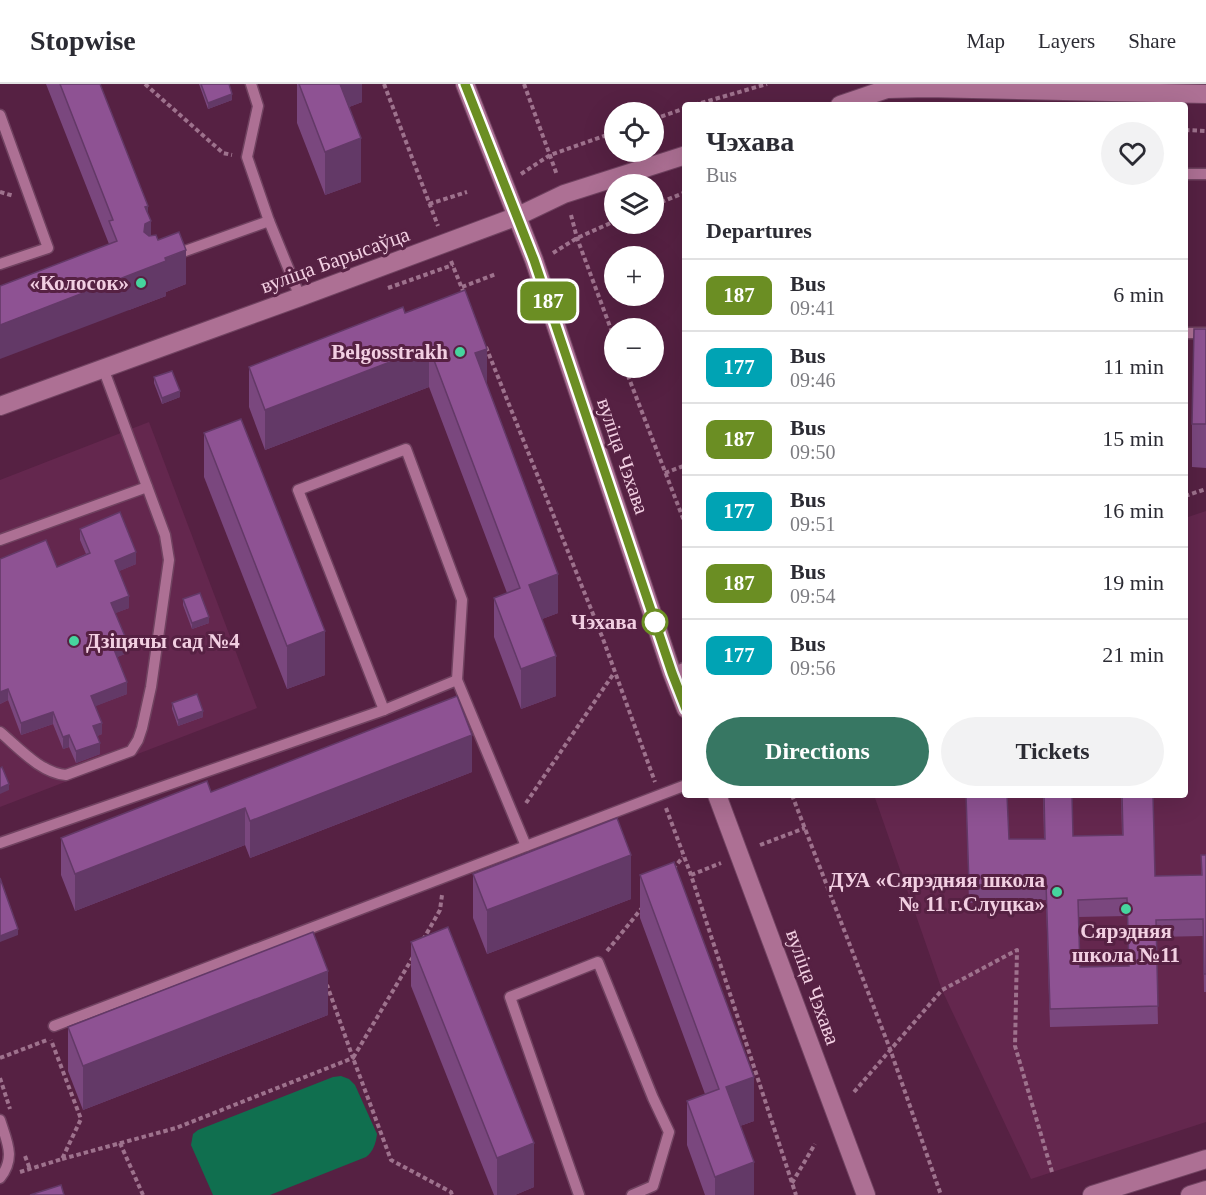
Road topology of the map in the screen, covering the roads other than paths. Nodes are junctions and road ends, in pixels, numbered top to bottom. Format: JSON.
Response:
{"nodes":[{"id":1,"x":251,"y":84,"type":"edge"},
{"id":2,"x":465,"y":84,"type":"edge"},
{"id":3,"x":927,"y":86,"type":"edge"},
{"id":4,"x":1206,"y":94,"type":"edge"},
{"id":5,"x":1046,"y":98,"type":"edge"},
{"id":6,"x":1184,"y":99,"type":"edge"},
{"id":7,"x":849,"y":102,"type":"edge"},
{"id":8,"x":0,"y":116,"type":"edge"},
{"id":9,"x":682,"y":156,"type":"edge"},
{"id":10,"x":1188,"y":174,"type":"edge"},
{"id":11,"x":1206,"y":174,"type":"edge"},
{"id":12,"x":518,"y":216,"type":"junction"},
{"id":13,"x":269,"y":221,"type":"junction"},
{"id":14,"x":162,"y":259,"type":"edge"},
{"id":15,"x":0,"y":264,"type":"edge"},
{"id":16,"x":300,"y":297,"type":"junction"},
{"id":17,"x":1188,"y":333,"type":"edge"},
{"id":18,"x":1206,"y":333,"type":"edge"},
{"id":19,"x":103,"y":368,"type":"junction"},
{"id":20,"x":0,"y":406,"type":"edge"},
{"id":21,"x":147,"y":487,"type":"junction"},
{"id":22,"x":0,"y":540,"type":"edge"},
{"id":23,"x":679,"y":670,"type":"edge"},
{"id":24,"x":457,"y":680,"type":"junction"},
{"id":25,"x":682,"y":687,"type":"edge"},
{"id":26,"x":384,"y":710,"type":"junction"},
{"id":27,"x":0,"y":732,"type":"edge"},
{"id":28,"x":682,"y":786,"type":"edge"},
{"id":29,"x":718,"y":798,"type":"edge"},
{"id":30,"x":0,"y":843,"type":"edge"},
{"id":31,"x":526,"y":846,"type":"junction"},
{"id":32,"x":54,"y":1026,"type":"road end"},
{"id":33,"x":0,"y":1120,"type":"edge"},
{"id":34,"x":1206,"y":1159,"type":"edge"},
{"id":35,"x":5,"y":1177,"type":"edge"},
{"id":36,"x":1206,"y":1190,"type":"edge"},
{"id":37,"x":579,"y":1195,"type":"edge"},
{"id":38,"x":632,"y":1195,"type":"edge"},
{"id":39,"x":866,"y":1195,"type":"edge"},
{"id":40,"x":1092,"y":1195,"type":"edge"},
{"id":41,"x":1190,"y":1195,"type":"edge"}],
"edges":[{"from":1,"to":13,"type":"lane"},
{"from":2,"to":12,"type":"street","name":"вуліца Чэхава"},
{"from":3,"to":5,"type":"street"},
{"from":3,"to":7,"type":"street"},
{"from":4,"to":6,"type":"street"},
{"from":5,"to":6,"type":"street"},
{"from":8,"to":15,"type":"lane"},
{"from":9,"to":12,"type":"street","name":"вуліца Барысаўца"},
{"from":10,"to":11,"type":"lane"},
{"from":12,"to":16,"type":"street","name":"вуліца Барысаўца"},
{"from":12,"to":23,"type":"street","name":"вуліца Чэхава"},
{"from":13,"to":14,"type":"lane"},
{"from":13,"to":16,"type":"lane"},
{"from":16,"to":19,"type":"street","name":"вуліца Барысаўца"},
{"from":17,"to":18,"type":"lane"},
{"from":19,"to":20,"type":"street","name":"вуліца Барысаўца"},
{"from":19,"to":21,"type":"lane"},
{"from":21,"to":22,"type":"lane"},
{"from":21,"to":27,"type":"lane"},
{"from":23,"to":25,"type":"street","name":"вуліца Чэхава"},
{"from":24,"to":26,"type":"lane"},
{"from":24,"to":26,"type":"lane"},
{"from":24,"to":31,"type":"lane"},
{"from":26,"to":30,"type":"lane"},
{"from":28,"to":31,"type":"lane"},
{"from":29,"to":39,"type":"street","name":"вуліца Чэхава"},
{"from":31,"to":32,"type":"lane"},
{"from":33,"to":35,"type":"lane"},
{"from":34,"to":40,"type":"street"},
{"from":36,"to":41,"type":"street"},
{"from":37,"to":38,"type":"lane"}]}
